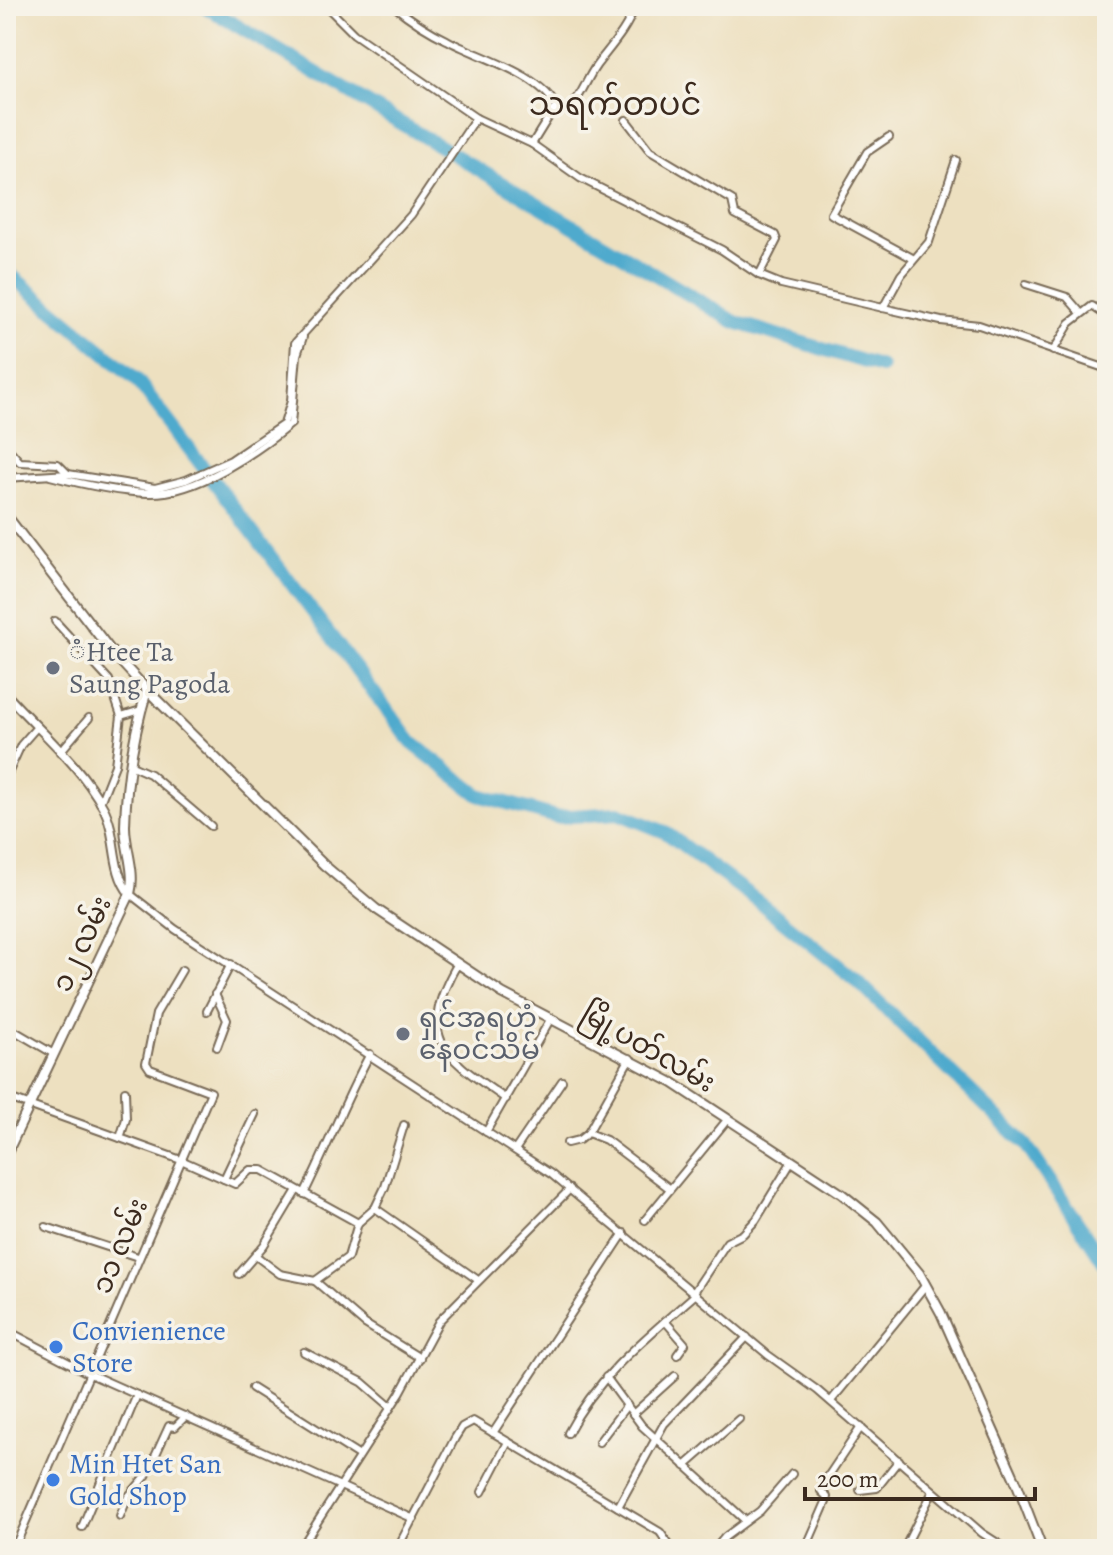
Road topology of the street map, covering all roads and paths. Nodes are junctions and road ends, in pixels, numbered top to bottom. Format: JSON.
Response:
{"nodes":[{"id":1,"x":326,"y":6,"type":"edge"},
{"id":2,"x":394,"y":6,"type":"edge"},
{"id":3,"x":635,"y":6,"type":"edge"},
{"id":4,"x":557,"y":108,"type":"junction"},
{"id":5,"x":476,"y":118,"type":"junction"},
{"id":6,"x":626,"y":120,"type":"dead end"},
{"id":7,"x":889,"y":137,"type":"dead end"},
{"id":8,"x":532,"y":144,"type":"junction"},
{"id":9,"x":956,"y":160,"type":"dead end"},
{"id":10,"x":914,"y":259,"type":"junction"},
{"id":11,"x":759,"y":275,"type":"junction"},
{"id":12,"x":1026,"y":284,"type":"dead end"},
{"id":13,"x":883,"y":308,"type":"junction"},
{"id":14,"x":1080,"y":312,"type":"junction"},
{"id":15,"x":1107,"y":316,"type":"edge"},
{"id":16,"x":1053,"y":351,"type":"junction"},
{"id":17,"x":1107,"y":369,"type":"edge"},
{"id":18,"x":6,"y":446,"type":"edge"},
{"id":19,"x":68,"y":474,"type":"junction"},
{"id":20,"x":49,"y":475,"type":"junction"},
{"id":21,"x":202,"y":476,"type":"junction"},
{"id":22,"x":6,"y":478,"type":"edge"},
{"id":23,"x":6,"y":515,"type":"edge"},
{"id":24,"x":55,"y":621,"type":"dead end"},
{"id":25,"x":147,"y":690,"type":"junction"},
{"id":26,"x":6,"y":694,"type":"edge"},
{"id":27,"x":141,"y":710,"type":"junction"},
{"id":28,"x":121,"y":716,"type":"junction"},
{"id":29,"x":89,"y":718,"type":"dead end"},
{"id":30,"x":36,"y":728,"type":"junction"},
{"id":31,"x":60,"y":752,"type":"junction"},
{"id":32,"x":132,"y":766,"type":"junction"},
{"id":33,"x":6,"y":778,"type":"edge"},
{"id":34,"x":100,"y":803,"type":"junction"},
{"id":35,"x":211,"y":826,"type":"dead end"},
{"id":36,"x":130,"y":894,"type":"junction"},
{"id":37,"x":458,"y":963,"type":"junction"},
{"id":38,"x":231,"y":964,"type":"junction"},
{"id":39,"x":182,"y":970,"type":"dead end"},
{"id":40,"x":215,"y":994,"type":"junction"},
{"id":41,"x":207,"y":1011,"type":"dead end"},
{"id":42,"x":551,"y":1018,"type":"junction"},
{"id":43,"x":6,"y":1026,"type":"edge"},
{"id":44,"x":217,"y":1047,"type":"dead end"},
{"id":45,"x":54,"y":1054,"type":"junction"},
{"id":46,"x":370,"y":1054,"type":"junction"},
{"id":47,"x":630,"y":1058,"type":"junction"},
{"id":48,"x":562,"y":1081,"type":"dead end"},
{"id":49,"x":125,"y":1091,"type":"dead end"},
{"id":50,"x":6,"y":1097,"type":"edge"},
{"id":51,"x":506,"y":1099,"type":"junction"},
{"id":52,"x":29,"y":1107,"type":"junction"},
{"id":53,"x":255,"y":1114,"type":"dead end"},
{"id":54,"x":727,"y":1120,"type":"junction"},
{"id":55,"x":404,"y":1125,"type":"dead end"},
{"id":56,"x":486,"y":1132,"type":"junction"},
{"id":57,"x":588,"y":1133,"type":"junction"},
{"id":58,"x":120,"y":1138,"type":"junction"},
{"id":59,"x":567,"y":1143,"type":"dead end"},
{"id":60,"x":515,"y":1150,"type":"junction"},
{"id":61,"x":6,"y":1155,"type":"edge"},
{"id":62,"x":181,"y":1160,"type":"junction"},
{"id":63,"x":792,"y":1161,"type":"junction"},
{"id":64,"x":224,"y":1179,"type":"junction"},
{"id":65,"x":669,"y":1188,"type":"junction"},
{"id":66,"x":570,"y":1189,"type":"junction"},
{"id":67,"x":300,"y":1192,"type":"junction"},
{"id":68,"x":375,"y":1208,"type":"junction"},
{"id":69,"x":645,"y":1220,"type":"dead end"},
{"id":70,"x":358,"y":1223,"type":"junction"},
{"id":71,"x":46,"y":1227,"type":"dead end"},
{"id":72,"x":624,"y":1233,"type":"junction"},
{"id":73,"x":256,"y":1256,"type":"junction"},
{"id":74,"x":138,"y":1257,"type":"junction"},
{"id":75,"x":239,"y":1274,"type":"dead end"},
{"id":76,"x":478,"y":1280,"type":"junction"},
{"id":77,"x":315,"y":1281,"type":"junction"},
{"id":78,"x":925,"y":1286,"type":"junction"},
{"id":79,"x":695,"y":1293,"type":"junction"},
{"id":80,"x":665,"y":1321,"type":"junction"},
{"id":81,"x":6,"y":1330,"type":"edge"},
{"id":82,"x":747,"y":1337,"type":"junction"},
{"id":83,"x":304,"y":1352,"type":"dead end"},
{"id":84,"x":677,"y":1355,"type":"dead end"},
{"id":85,"x":420,"y":1358,"type":"junction"},
{"id":86,"x":90,"y":1374,"type":"junction"},
{"id":87,"x":675,"y":1376,"type":"dead end"},
{"id":88,"x":606,"y":1377,"type":"junction"},
{"id":89,"x":252,"y":1388,"type":"dead end"},
{"id":90,"x":137,"y":1395,"type":"junction"},
{"id":91,"x":831,"y":1401,"type":"junction"},
{"id":92,"x":627,"y":1405,"type":"junction"},
{"id":93,"x":391,"y":1407,"type":"junction"},
{"id":94,"x":633,"y":1414,"type":"junction"},
{"id":95,"x":186,"y":1416,"type":"junction"},
{"id":96,"x":739,"y":1419,"type":"dead end"},
{"id":97,"x":861,"y":1427,"type":"junction"},
{"id":98,"x":493,"y":1433,"type":"junction"},
{"id":99,"x":568,"y":1433,"type":"dead end"},
{"id":100,"x":655,"y":1440,"type":"junction"},
{"id":101,"x":508,"y":1442,"type":"junction"},
{"id":102,"x":599,"y":1442,"type":"dead end"},
{"id":103,"x":358,"y":1455,"type":"junction"},
{"id":104,"x":899,"y":1460,"type":"junction"},
{"id":105,"x":685,"y":1466,"type":"junction"},
{"id":106,"x":792,"y":1474,"type":"dead end"},
{"id":107,"x":340,"y":1486,"type":"junction"},
{"id":108,"x":860,"y":1490,"type":"dead end"},
{"id":109,"x":933,"y":1491,"type":"junction"},
{"id":110,"x":482,"y":1492,"type":"dead end"},
{"id":111,"x":618,"y":1507,"type":"junction"},
{"id":112,"x":120,"y":1516,"type":"dead end"},
{"id":113,"x":414,"y":1519,"type":"junction"},
{"id":114,"x":746,"y":1521,"type":"junction"},
{"id":115,"x":82,"y":1527,"type":"dead end"},
{"id":116,"x":809,"y":1541,"type":"dead end"},
{"id":117,"x":14,"y":1549,"type":"edge"},
{"id":118,"x":300,"y":1549,"type":"edge"},
{"id":119,"x":397,"y":1549,"type":"edge"},
{"id":120,"x":672,"y":1549,"type":"edge"},
{"id":121,"x":715,"y":1549,"type":"edge"},
{"id":122,"x":904,"y":1549,"type":"edge"},
{"id":123,"x":1007,"y":1549,"type":"edge"},
{"id":124,"x":1042,"y":1549,"type":"edge"}],
"edges":[{"from":1,"to":5,"type":"street"},
{"from":2,"to":4,"type":"street"},
{"from":3,"to":4,"type":"street"},
{"from":4,"to":8,"type":"street"},
{"from":5,"to":8,"type":"street"},
{"from":5,"to":21,"type":"street"},
{"from":6,"to":11,"type":"street"},
{"from":7,"to":10,"type":"street"},
{"from":8,"to":11,"type":"street"},
{"from":9,"to":10,"type":"street"},
{"from":10,"to":13,"type":"street"},
{"from":11,"to":13,"type":"street"},
{"from":12,"to":14,"type":"street"},
{"from":13,"to":16,"type":"street"},
{"from":14,"to":15,"type":"street"},
{"from":14,"to":16,"type":"street"},
{"from":16,"to":17,"type":"street"},
{"from":18,"to":19,"type":"street"},
{"from":19,"to":20,"type":"street"},
{"from":19,"to":21,"type":"street"},
{"from":20,"to":21,"type":"street"},
{"from":20,"to":22,"type":"street"},
{"from":23,"to":25,"type":"main road","name":"မြို့ပတ်လမ်း"},
{"from":24,"to":28,"type":"street"},
{"from":25,"to":27,"type":"main road","name":"၁၂ လမ်း"},
{"from":25,"to":37,"type":"main road","name":"မြို့ပတ်လမ်း"},
{"from":26,"to":30,"type":"street"},
{"from":27,"to":28,"type":"street"},
{"from":27,"to":32,"type":"main road","name":"၁၂ လမ်း"},
{"from":28,"to":34,"type":"street"},
{"from":29,"to":31,"type":"street"},
{"from":30,"to":31,"type":"street"},
{"from":30,"to":33,"type":"street"},
{"from":31,"to":34,"type":"street"},
{"from":32,"to":35,"type":"street"},
{"from":32,"to":36,"type":"main road","name":"၁၂ လမ်း"},
{"from":34,"to":36,"type":"street"},
{"from":36,"to":38,"type":"street"},
{"from":36,"to":45,"type":"main road","name":"၁၂ လမ်း"},
{"from":37,"to":42,"type":"main road","name":"မြို့ပတ်လမ်း"},
{"from":37,"to":51,"type":"street"},
{"from":38,"to":40,"type":"street"},
{"from":38,"to":46,"type":"street"},
{"from":39,"to":62,"type":"street","name":"၁၁ လမ်း"},
{"from":40,"to":41,"type":"street"},
{"from":40,"to":44,"type":"street"},
{"from":42,"to":47,"type":"main road","name":"မြို့ပတ်လမ်း"},
{"from":42,"to":51,"type":"street"},
{"from":43,"to":45,"type":"street"},
{"from":45,"to":52,"type":"main road","name":"၁၂ လမ်း"},
{"from":46,"to":56,"type":"street"},
{"from":46,"to":67,"type":"street"},
{"from":47,"to":54,"type":"main road","name":"မြို့ပတ်လမ်း"},
{"from":47,"to":57,"type":"street"},
{"from":48,"to":60,"type":"street"},
{"from":49,"to":58,"type":"street"},
{"from":50,"to":52,"type":"street"},
{"from":51,"to":56,"type":"street"},
{"from":52,"to":58,"type":"street"},
{"from":52,"to":61,"type":"main road","name":"၁၂ လမ်း"},
{"from":53,"to":64,"type":"street"},
{"from":54,"to":63,"type":"main road","name":"မြို့ပတ်လမ်း"},
{"from":54,"to":65,"type":"street"},
{"from":55,"to":68,"type":"street"},
{"from":56,"to":60,"type":"street"},
{"from":57,"to":59,"type":"street"},
{"from":57,"to":65,"type":"street"},
{"from":58,"to":62,"type":"street"},
{"from":60,"to":66,"type":"street"},
{"from":62,"to":64,"type":"street"},
{"from":62,"to":74,"type":"street","name":"၁၁ လမ်း"},
{"from":63,"to":78,"type":"main road","name":"မြို့ပတ်လမ်း"},
{"from":63,"to":79,"type":"street"},
{"from":64,"to":67,"type":"street"},
{"from":65,"to":69,"type":"street"},
{"from":66,"to":72,"type":"street"},
{"from":66,"to":76,"type":"street"},
{"from":67,"to":70,"type":"street"},
{"from":67,"to":73,"type":"street"},
{"from":68,"to":70,"type":"street"},
{"from":68,"to":76,"type":"street"},
{"from":70,"to":77,"type":"street"},
{"from":71,"to":74,"type":"street"},
{"from":72,"to":79,"type":"street"},
{"from":72,"to":98,"type":"street"},
{"from":73,"to":75,"type":"street"},
{"from":73,"to":77,"type":"street"},
{"from":74,"to":86,"type":"street","name":"၁၁ လမ်း"},
{"from":76,"to":85,"type":"street"},
{"from":77,"to":85,"type":"street"},
{"from":78,"to":91,"type":"street"},
{"from":78,"to":124,"type":"main road","name":"မြို့ပတ်လမ်း"},
{"from":79,"to":80,"type":"street"},
{"from":79,"to":82,"type":"street"},
{"from":80,"to":84,"type":"street"},
{"from":80,"to":88,"type":"street"},
{"from":81,"to":86,"type":"street"},
{"from":82,"to":91,"type":"street"},
{"from":82,"to":100,"type":"street"},
{"from":83,"to":93,"type":"street"},
{"from":85,"to":93,"type":"street"},
{"from":86,"to":90,"type":"street"},
{"from":86,"to":117,"type":"street","name":"၁၁ လမ်း"},
{"from":87,"to":94,"type":"street"},
{"from":88,"to":92,"type":"street"},
{"from":88,"to":99,"type":"street"},
{"from":89,"to":103,"type":"street"},
{"from":90,"to":95,"type":"street"},
{"from":90,"to":115,"type":"street"},
{"from":91,"to":97,"type":"street"},
{"from":92,"to":94,"type":"street"},
{"from":92,"to":102,"type":"street"},
{"from":93,"to":103,"type":"street"},
{"from":94,"to":100,"type":"street"},
{"from":95,"to":107,"type":"street"},
{"from":95,"to":112,"type":"street"},
{"from":96,"to":105,"type":"street"},
{"from":97,"to":104,"type":"street"},
{"from":97,"to":116,"type":"street"},
{"from":98,"to":101,"type":"street"},
{"from":98,"to":113,"type":"street"},
{"from":100,"to":105,"type":"street"},
{"from":100,"to":111,"type":"street"},
{"from":101,"to":110,"type":"street"},
{"from":101,"to":111,"type":"street"},
{"from":103,"to":107,"type":"street"},
{"from":104,"to":108,"type":"street"},
{"from":104,"to":109,"type":"street"},
{"from":105,"to":114,"type":"street"},
{"from":106,"to":114,"type":"street"},
{"from":107,"to":113,"type":"street"},
{"from":107,"to":118,"type":"street"},
{"from":109,"to":122,"type":"street"},
{"from":109,"to":123,"type":"street"},
{"from":111,"to":120,"type":"street"},
{"from":113,"to":119,"type":"street"},
{"from":114,"to":121,"type":"street"}]}
